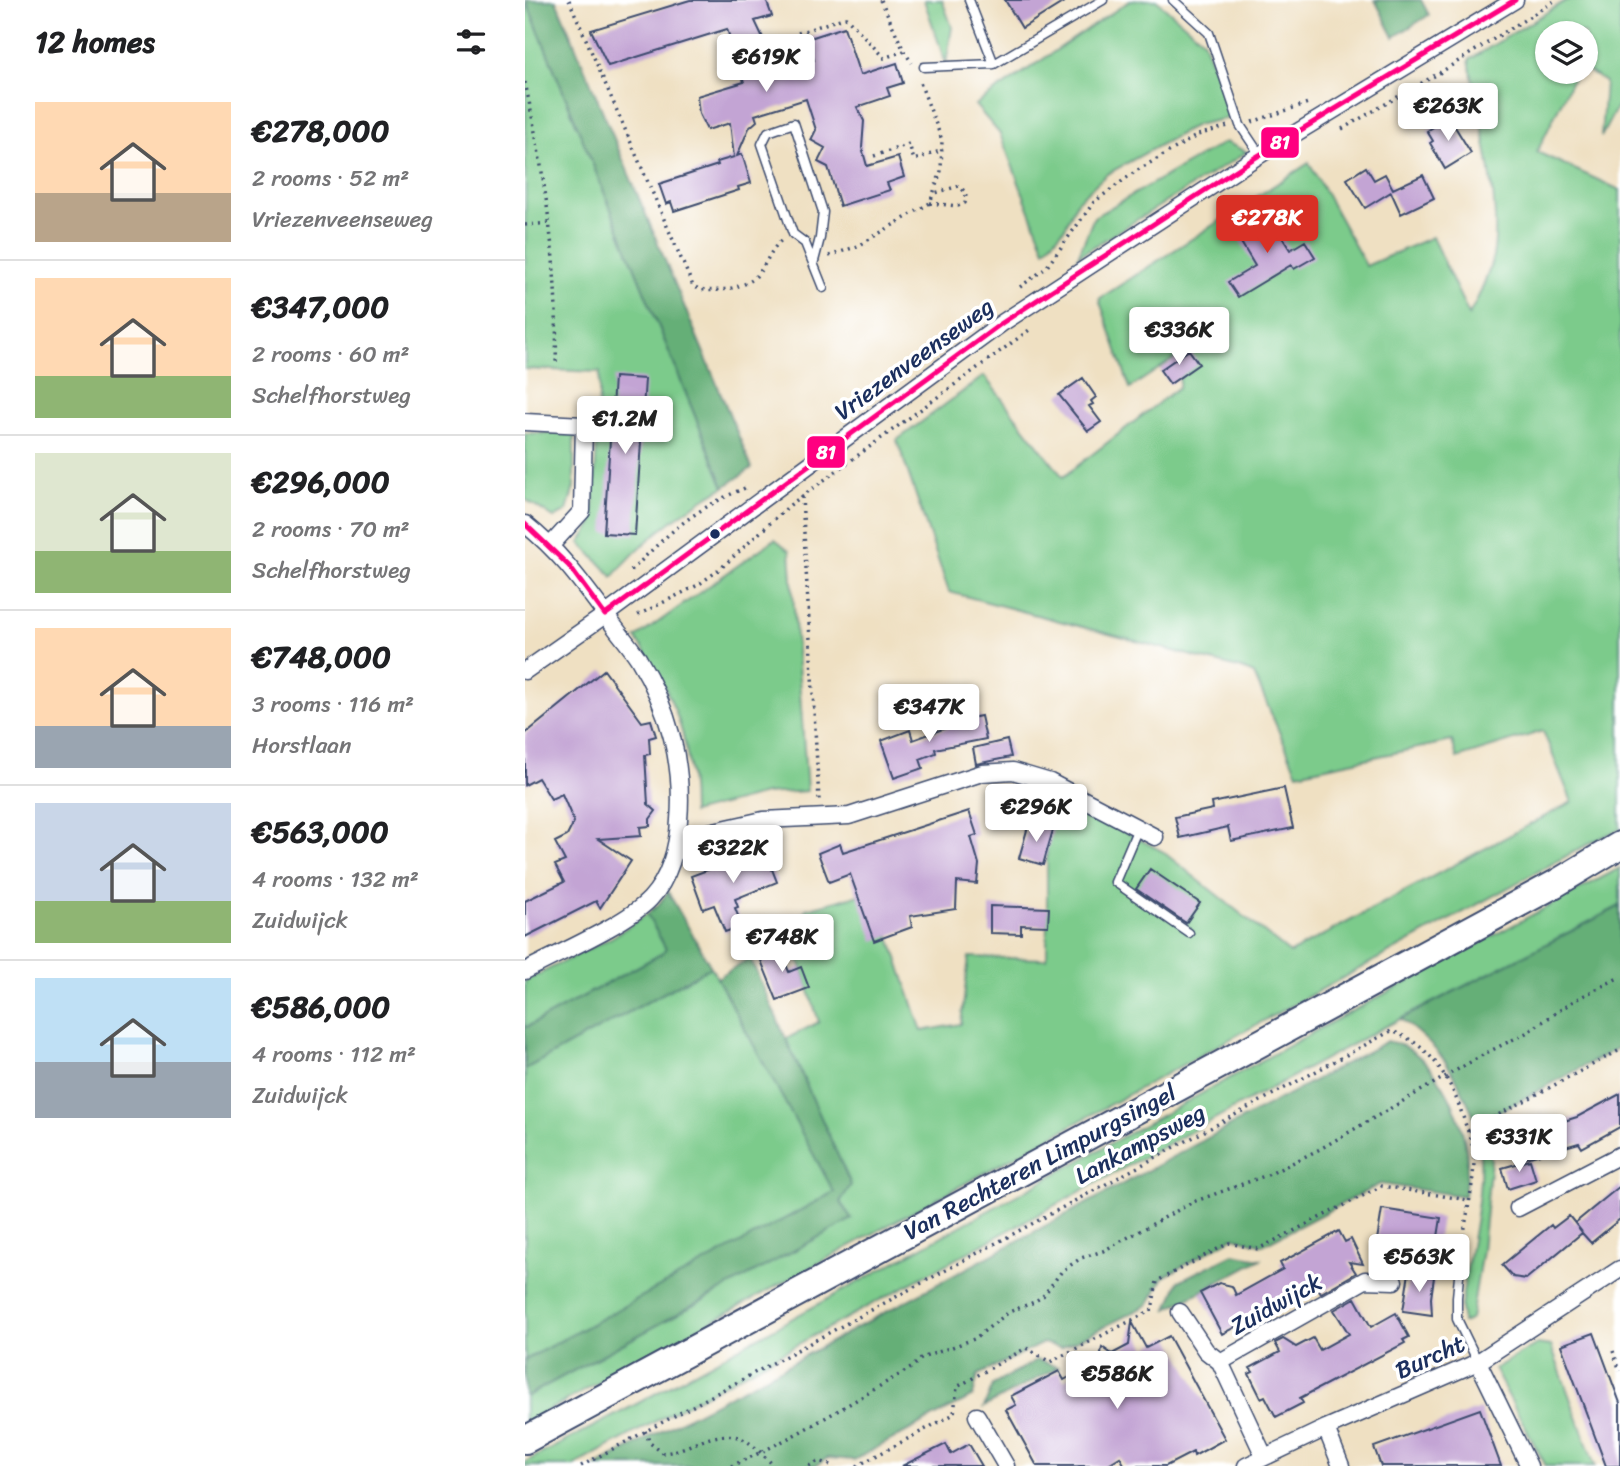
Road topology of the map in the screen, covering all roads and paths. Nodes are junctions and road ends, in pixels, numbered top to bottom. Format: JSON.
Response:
{"nodes":[{"id":1,"x":569,"y":0,"type":"edge"},
{"id":2,"x":881,"y":0,"type":"edge"},
{"id":3,"x":969,"y":0,"type":"edge"},
{"id":4,"x":1103,"y":0,"type":"edge"},
{"id":5,"x":1173,"y":0,"type":"edge"},
{"id":6,"x":1515,"y":0,"type":"edge"},
{"id":7,"x":1556,"y":0,"type":"edge"},
{"id":8,"x":798,"y":33,"type":"dead end"},
{"id":9,"x":904,"y":51,"type":"junction"},
{"id":10,"x":994,"y":64,"type":"junction"},
{"id":11,"x":924,"y":67,"type":"dead end"},
{"id":12,"x":525,"y":82,"type":"edge"},
{"id":13,"x":1333,"y":134,"type":"dead end"},
{"id":14,"x":943,"y":150,"type":"junction"},
{"id":15,"x":1260,"y":155,"type":"junction"},
{"id":16,"x":874,"y":156,"type":"dead end"},
{"id":17,"x":935,"y":193,"type":"junction"},
{"id":18,"x":930,"y":202,"type":"junction"},
{"id":19,"x":550,"y":223,"type":"junction"},
{"id":20,"x":525,"y":225,"type":"edge"},
{"id":21,"x":793,"y":234,"type":"junction"},
{"id":22,"x":814,"y":261,"type":"junction"},
{"id":23,"x":823,"y":288,"type":"dead end"},
{"id":24,"x":1034,"y":326,"type":"dead end"},
{"id":25,"x":556,"y":364,"type":"dead end"},
{"id":26,"x":525,"y":422,"type":"edge"},
{"id":27,"x":792,"y":477,"type":"junction"},
{"id":28,"x":802,"y":496,"type":"junction"},
{"id":29,"x":525,"y":524,"type":"edge"},
{"id":30,"x":551,"y":545,"type":"junction"},
{"id":31,"x":605,"y":615,"type":"junction"},
{"id":32,"x":525,"y":671,"type":"edge"},
{"id":33,"x":820,"y":816,"type":"junction"},
{"id":34,"x":1138,"y":828,"type":"junction"},
{"id":35,"x":1155,"y":837,"type":"dead end"},
{"id":36,"x":678,"y":839,"type":"junction"},
{"id":37,"x":1620,"y":845,"type":"edge"},
{"id":38,"x":1620,"y":857,"type":"edge"},
{"id":39,"x":1555,"y":884,"type":"junction"},
{"id":40,"x":1189,"y":933,"type":"dead end"},
{"id":41,"x":525,"y":971,"type":"edge"},
{"id":42,"x":1620,"y":977,"type":"edge"},
{"id":43,"x":1620,"y":1050,"type":"edge"},
{"id":44,"x":1446,"y":1077,"type":"junction"},
{"id":45,"x":1468,"y":1131,"type":"junction"},
{"id":46,"x":1620,"y":1155,"type":"edge"},
{"id":47,"x":1468,"y":1200,"type":"junction"},
{"id":48,"x":1518,"y":1208,"type":"dead end"},
{"id":49,"x":1437,"y":1243,"type":"dead end"},
{"id":50,"x":1462,"y":1246,"type":"junction"},
{"id":51,"x":1620,"y":1269,"type":"edge"},
{"id":52,"x":1394,"y":1281,"type":"dead end"},
{"id":53,"x":1180,"y":1312,"type":"dead end"},
{"id":54,"x":1613,"y":1351,"type":"dead end"},
{"id":55,"x":1220,"y":1362,"type":"junction"},
{"id":56,"x":1478,"y":1362,"type":"junction"},
{"id":57,"x":1620,"y":1371,"type":"edge"},
{"id":58,"x":977,"y":1416,"type":"dead end"},
{"id":59,"x":1326,"y":1428,"type":"junction"},
{"id":60,"x":645,"y":1431,"type":"junction"},
{"id":61,"x":525,"y":1440,"type":"edge"},
{"id":62,"x":761,"y":1453,"type":"junction"},
{"id":63,"x":1265,"y":1456,"type":"junction"},
{"id":64,"x":581,"y":1466,"type":"edge"},
{"id":65,"x":731,"y":1466,"type":"edge"},
{"id":66,"x":774,"y":1466,"type":"edge"},
{"id":67,"x":809,"y":1466,"type":"edge"},
{"id":68,"x":833,"y":1466,"type":"edge"},
{"id":69,"x":857,"y":1466,"type":"edge"},
{"id":70,"x":1006,"y":1466,"type":"edge"},
{"id":71,"x":1246,"y":1466,"type":"edge"},
{"id":72,"x":1341,"y":1466,"type":"edge"},
{"id":73,"x":1529,"y":1466,"type":"edge"}],
"edges":[{"from":1,"to":21,"type":"path"},
{"from":2,"to":9,"type":"path"},
{"from":3,"to":10,"type":"lane"},
{"from":4,"to":10,"type":"lane"},
{"from":5,"to":15,"type":"lane"},
{"from":6,"to":15,"type":"street","name":"Vriezenveenseweg"},
{"from":7,"to":13,"type":"path"},
{"from":8,"to":9,"type":"path"},
{"from":9,"to":14,"type":"path"},
{"from":10,"to":11,"type":"lane"},
{"from":12,"to":19,"type":"path"},
{"from":14,"to":16,"type":"path"},
{"from":14,"to":17,"type":"path"},
{"from":15,"to":27,"type":"street","name":"Vriezenveenseweg"},
{"from":17,"to":18,"type":"path"},
{"from":17,"to":18,"type":"path"},
{"from":18,"to":22,"type":"path"},
{"from":19,"to":20,"type":"path"},
{"from":19,"to":25,"type":"path"},
{"from":21,"to":22,"type":"lane"},
{"from":21,"to":22,"type":"lane"},
{"from":22,"to":23,"type":"lane"},
{"from":24,"to":28,"type":"path","name":"Vriezenveenseweg"},
{"from":26,"to":30,"type":"street"},
{"from":27,"to":28,"type":"path"},
{"from":27,"to":31,"type":"street","name":"Vriezenveenseweg"},
{"from":28,"to":31,"type":"path","name":"Vriezenveenseweg"},
{"from":28,"to":33,"type":"path"},
{"from":29,"to":30,"type":"street"},
{"from":30,"to":31,"type":"street"},
{"from":31,"to":32,"type":"street","name":"Vriezenveenseweg"},
{"from":31,"to":36,"type":"street"},
{"from":33,"to":34,"type":"street"},
{"from":33,"to":36,"type":"street"},
{"from":34,"to":35,"type":"street"},
{"from":34,"to":40,"type":"lane"},
{"from":36,"to":41,"type":"street"},
{"from":37,"to":39,"type":"main road","name":"Van Rechteren Limpurgsingel"},
{"from":38,"to":39,"type":"main road","name":"Van Rechteren Limpurgsingel"},
{"from":39,"to":61,"type":"main road","name":"Van Rechteren Limpurgsingel"},
{"from":42,"to":44,"type":"path"},
{"from":43,"to":45,"type":"path"},
{"from":44,"to":45,"type":"path","name":"Lankampsweg"},
{"from":44,"to":60,"type":"path","name":"Lankampsweg"},
{"from":44,"to":62,"type":"path"},
{"from":45,"to":47,"type":"path","name":"Lankampsweg"},
{"from":46,"to":48,"type":"street"},
{"from":47,"to":50,"type":"path","name":"Lankampsweg"},
{"from":47,"to":69,"type":"path"},
{"from":49,"to":50,"type":"lane"},
{"from":50,"to":56,"type":"lane"},
{"from":51,"to":56,"type":"street","name":"Burcht"},
{"from":52,"to":55,"type":"street","name":"Zuidwijck"},
{"from":53,"to":55,"type":"street","name":"Zuidwijck"},
{"from":54,"to":57,"type":"path"},
{"from":55,"to":63,"type":"street","name":"Zuidwijck"},
{"from":56,"to":59,"type":"street","name":"Burcht"},
{"from":56,"to":73,"type":"street"},
{"from":58,"to":70,"type":"street"},
{"from":59,"to":63,"type":"street","name":"Burcht"},
{"from":59,"to":72,"type":"street"},
{"from":60,"to":62,"type":"path"},
{"from":60,"to":64,"type":"path","name":"Lankampsweg"},
{"from":62,"to":65,"type":"path"},
{"from":62,"to":66,"type":"path"},
{"from":63,"to":71,"type":"street","name":"Burcht"},
{"from":67,"to":68,"type":"path"}]}
